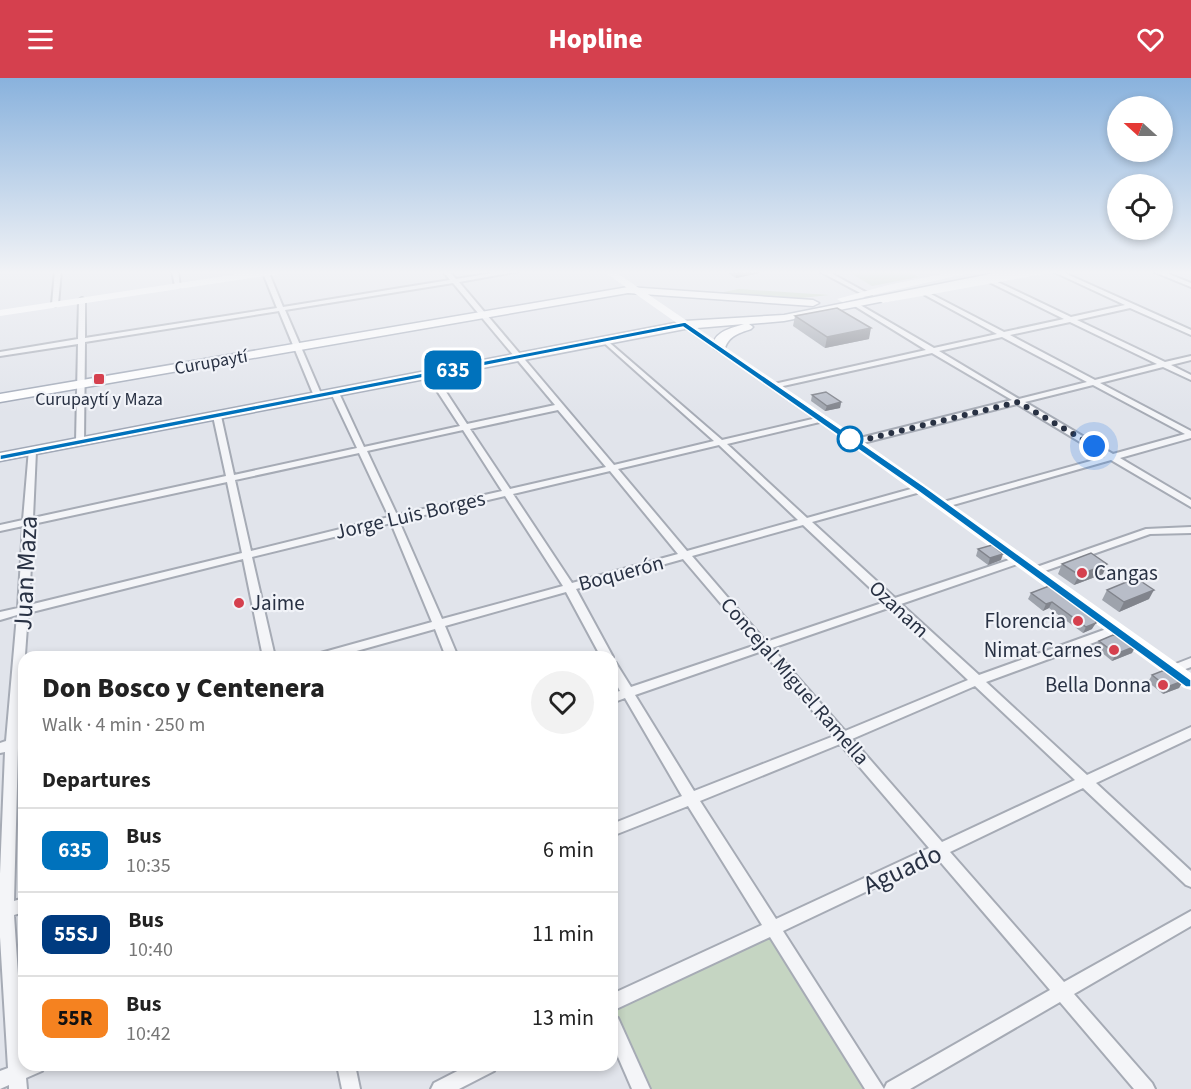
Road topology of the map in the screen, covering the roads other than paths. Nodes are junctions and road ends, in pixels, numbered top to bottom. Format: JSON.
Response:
{"nodes":[{"id":1,"x":82,"y":318,"type":"edge"},
{"id":2,"x":223,"y":318,"type":"edge"},
{"id":3,"x":284,"y":318,"type":"edge"},
{"id":4,"x":465,"y":318,"type":"edge"},
{"id":5,"x":486,"y":318,"type":"edge"},
{"id":6,"x":680,"y":318,"type":"edge"},
{"id":7,"x":781,"y":318,"type":"edge"},
{"id":8,"x":784,"y":318,"type":"edge"},
{"id":9,"x":878,"y":318,"type":"edge"},
{"id":10,"x":972,"y":318,"type":"edge"},
{"id":11,"x":1069,"y":318,"type":"edge"},
{"id":12,"x":1080,"y":318,"type":"edge"},
{"id":13,"x":1158,"y":318,"type":"edge"},
{"id":14,"x":1072,"y":320,"type":"junction"},
{"id":15,"x":688,"y":324,"type":"junction"},
{"id":16,"x":1191,"y":333,"type":"edge"},
{"id":17,"x":1004,"y":335,"type":"junction"},
{"id":18,"x":604,"y":340,"type":"junction"},
{"id":19,"x":82,"y":341,"type":"junction"},
{"id":20,"x":296,"y":348,"type":"junction"},
{"id":21,"x":720,"y":348,"type":"junction"},
{"id":22,"x":932,"y":351,"type":"junction"},
{"id":23,"x":0,"y":354,"type":"edge"},
{"id":24,"x":517,"y":357,"type":"junction"},
{"id":25,"x":1191,"y":358,"type":"edge"},
{"id":26,"x":1164,"y":365,"type":"junction"},
{"id":27,"x":430,"y":374,"type":"junction"},
{"id":28,"x":1191,"y":378,"type":"edge"},
{"id":29,"x":1093,"y":383,"type":"junction"},
{"id":30,"x":82,"y":384,"type":"junction"},
{"id":31,"x":774,"y":386,"type":"junction"},
{"id":32,"x":335,"y":393,"type":"junction"},
{"id":33,"x":318,"y":396,"type":"junction"},
{"id":34,"x":0,"y":398,"type":"edge"},
{"id":35,"x":1018,"y":402,"type":"junction"},
{"id":36,"x":559,"y":407,"type":"junction"},
{"id":37,"x":217,"y":416,"type":"junction"},
{"id":38,"x":821,"y":419,"type":"junction"},
{"id":39,"x":464,"y":428,"type":"junction"},
{"id":40,"x":1191,"y":435,"type":"edge"},
{"id":41,"x":80,"y":442,"type":"junction"},
{"id":42,"x":720,"y":442,"type":"junction"},
{"id":43,"x":855,"y":442,"type":"junction"},
{"id":44,"x":362,"y":450,"type":"junction"},
{"id":45,"x":32,"y":451,"type":"junction"},
{"id":46,"x":0,"y":458,"type":"edge"},
{"id":47,"x":1113,"y":458,"type":"junction"},
{"id":48,"x":612,"y":468,"type":"junction"},
{"id":49,"x":229,"y":478,"type":"junction"},
{"id":50,"x":921,"y":489,"type":"junction"},
{"id":51,"x":506,"y":493,"type":"junction"},
{"id":52,"x":1191,"y":504,"type":"edge"},
{"id":53,"x":943,"y":505,"type":"junction"},
{"id":54,"x":394,"y":519,"type":"junction"},
{"id":55,"x":28,"y":522,"type":"junction"},
{"id":56,"x":804,"y":522,"type":"junction"},
{"id":57,"x":0,"y":528,"type":"edge"},
{"id":58,"x":1191,"y":530,"type":"edge"},
{"id":59,"x":248,"y":554,"type":"junction"},
{"id":60,"x":685,"y":555,"type":"junction"},
{"id":61,"x":1019,"y":560,"type":"junction"},
{"id":62,"x":1035,"y":571,"type":"junction"},
{"id":63,"x":568,"y":587,"type":"junction"},
{"id":64,"x":893,"y":604,"type":"junction"},
{"id":65,"x":22,"y":610,"type":"junction"},
{"id":66,"x":0,"y":616,"type":"edge"},
{"id":67,"x":439,"y":623,"type":"junction"},
{"id":68,"x":1116,"y":630,"type":"junction"},
{"id":69,"x":765,"y":647,"type":"junction"},
{"id":70,"x":20,"y":651,"type":"edge"},
{"id":71,"x":268,"y":651,"type":"edge"},
{"id":72,"x":342,"y":651,"type":"edge"},
{"id":73,"x":450,"y":651,"type":"edge"},
{"id":74,"x":604,"y":651,"type":"edge"},
{"id":75,"x":1191,"y":662,"type":"edge"},
{"id":76,"x":1172,"y":670,"type":"junction"},
{"id":77,"x":18,"y":676,"type":"edge"},
{"id":78,"x":976,"y":681,"type":"junction"},
{"id":79,"x":1191,"y":683,"type":"edge"},
{"id":80,"x":619,"y":695,"type":"edge"},
{"id":81,"x":1191,"y":732,"type":"edge"},
{"id":82,"x":844,"y":737,"type":"junction"},
{"id":83,"x":12,"y":745,"type":"edge"},
{"id":84,"x":1086,"y":782,"type":"junction"},
{"id":85,"x":691,"y":799,"type":"junction"},
{"id":86,"x":618,"y":828,"type":"edge"},
{"id":87,"x":939,"y":852,"type":"junction"},
{"id":88,"x":1191,"y":880,"type":"edge"},
{"id":89,"x":18,"y":907,"type":"edge"},
{"id":90,"x":3,"y":912,"type":"edge"},
{"id":91,"x":1191,"y":918,"type":"edge"},
{"id":92,"x":772,"y":929,"type":"junction"},
{"id":93,"x":1060,"y":992,"type":"junction"},
{"id":94,"x":618,"y":1000,"type":"edge"},
{"id":95,"x":618,"y":1037,"type":"edge"},
{"id":96,"x":29,"y":1071,"type":"edge"},
{"id":97,"x":347,"y":1071,"type":"edge"},
{"id":98,"x":476,"y":1071,"type":"edge"},
{"id":99,"x":0,"y":1080,"type":"edge"},
{"id":100,"x":17,"y":1081,"type":"edge"},
{"id":101,"x":351,"y":1089,"type":"edge"},
{"id":102,"x":440,"y":1089,"type":"edge"},
{"id":103,"x":641,"y":1089,"type":"edge"},
{"id":104,"x":875,"y":1089,"type":"edge"},
{"id":105,"x":894,"y":1089,"type":"edge"},
{"id":106,"x":1146,"y":1089,"type":"edge"}],
"edges":[{"from":1,"to":19,"type":"street"},
{"from":2,"to":19,"type":"street"},
{"from":3,"to":20,"type":"street"},
{"from":4,"to":20,"type":"main road","name":"Curupaytí"},
{"from":5,"to":24,"type":"street","name":"Concejal Miguel Ramella"},
{"from":6,"to":15,"type":"main road"},
{"from":7,"to":15,"type":"main road"},
{"from":8,"to":21,"type":"main road"},
{"from":9,"to":22,"type":"street"},
{"from":10,"to":17,"type":"street"},
{"from":11,"to":14,"type":"street"},
{"from":12,"to":14,"type":"street"},
{"from":13,"to":16,"type":"street"},
{"from":14,"to":17,"type":"street"},
{"from":14,"to":26,"type":"street"},
{"from":15,"to":18,"type":"main road"},
{"from":15,"to":21,"type":"main road"},
{"from":17,"to":22,"type":"street"},
{"from":17,"to":29,"type":"street"},
{"from":18,"to":24,"type":"main road"},
{"from":18,"to":42,"type":"street","name":"Ozanam"},
{"from":19,"to":23,"type":"street"},
{"from":19,"to":30,"type":"street"},
{"from":20,"to":30,"type":"main road","name":"Curupaytí"},
{"from":20,"to":33,"type":"street"},
{"from":21,"to":31,"type":"main road"},
{"from":22,"to":31,"type":"street"},
{"from":22,"to":35,"type":"street"},
{"from":24,"to":27,"type":"main road"},
{"from":24,"to":36,"type":"street","name":"Concejal Miguel Ramella"},
{"from":25,"to":26,"type":"street"},
{"from":26,"to":28,"type":"street"},
{"from":26,"to":29,"type":"street"},
{"from":27,"to":32,"type":"main road"},
{"from":27,"to":39,"type":"street"},
{"from":29,"to":35,"type":"street"},
{"from":29,"to":40,"type":"street"},
{"from":30,"to":34,"type":"main road","name":"Curupaytí"},
{"from":30,"to":41,"type":"street"},
{"from":31,"to":38,"type":"main road"},
{"from":32,"to":33,"type":"main road"},
{"from":32,"to":44,"type":"street"},
{"from":33,"to":37,"type":"main road"},
{"from":35,"to":43,"type":"street"},
{"from":35,"to":47,"type":"street"},
{"from":36,"to":39,"type":"street"},
{"from":36,"to":48,"type":"street","name":"Concejal Miguel Ramella"},
{"from":37,"to":41,"type":"main road"},
{"from":37,"to":49,"type":"street"},
{"from":38,"to":42,"type":"street","name":"Jorge Luis Borges"},
{"from":38,"to":43,"type":"main road"},
{"from":39,"to":44,"type":"street"},
{"from":39,"to":51,"type":"street"},
{"from":40,"to":47,"type":"street"},
{"from":41,"to":45,"type":"main road"},
{"from":42,"to":48,"type":"street","name":"Jorge Luis Borges"},
{"from":42,"to":56,"type":"street","name":"Ozanam"},
{"from":43,"to":50,"type":"main road"},
{"from":44,"to":49,"type":"street"},
{"from":44,"to":54,"type":"street"},
{"from":45,"to":46,"type":"main road"},
{"from":45,"to":55,"type":"street","name":"Juan Maza"},
{"from":47,"to":52,"type":"street"},
{"from":47,"to":53,"type":"street"},
{"from":48,"to":51,"type":"street","name":"Jorge Luis Borges"},
{"from":48,"to":60,"type":"street","name":"Concejal Miguel Ramella"},
{"from":49,"to":55,"type":"street"},
{"from":49,"to":59,"type":"street"},
{"from":50,"to":53,"type":"main road"},
{"from":50,"to":56,"type":"street","name":"Boquerón"},
{"from":51,"to":54,"type":"street","name":"Jorge Luis Borges"},
{"from":51,"to":63,"type":"street"},
{"from":53,"to":61,"type":"main road"},
{"from":54,"to":59,"type":"street","name":"Jorge Luis Borges"},
{"from":54,"to":67,"type":"street"},
{"from":55,"to":57,"type":"street"},
{"from":55,"to":65,"type":"street","name":"Juan Maza"},
{"from":56,"to":60,"type":"street","name":"Boquerón"},
{"from":56,"to":64,"type":"street","name":"Ozanam"},
{"from":58,"to":62,"type":"street"},
{"from":59,"to":65,"type":"street","name":"Jorge Luis Borges"},
{"from":59,"to":71,"type":"street"},
{"from":60,"to":63,"type":"street","name":"Boquerón"},
{"from":60,"to":69,"type":"street","name":"Concejal Miguel Ramella"},
{"from":61,"to":62,"type":"main road"},
{"from":61,"to":64,"type":"street"},
{"from":62,"to":68,"type":"main road"},
{"from":63,"to":67,"type":"street","name":"Boquerón"},
{"from":63,"to":74,"type":"street"},
{"from":64,"to":69,"type":"street"},
{"from":64,"to":78,"type":"street","name":"Ozanam"},
{"from":65,"to":66,"type":"street","name":"Jorge Luis Borges"},
{"from":65,"to":70,"type":"street","name":"Juan Maza"},
{"from":67,"to":72,"type":"street","name":"Boquerón"},
{"from":67,"to":73,"type":"street"},
{"from":68,"to":76,"type":"main road"},
{"from":68,"to":78,"type":"street"},
{"from":69,"to":80,"type":"street"},
{"from":69,"to":82,"type":"street","name":"Concejal Miguel Ramella"},
{"from":75,"to":76,"type":"street"},
{"from":76,"to":79,"type":"main road"},
{"from":77,"to":83,"type":"street","name":"Juan Maza"},
{"from":78,"to":82,"type":"street"},
{"from":78,"to":84,"type":"street","name":"Ozanam"},
{"from":80,"to":85,"type":"street"},
{"from":81,"to":84,"type":"street","name":"Aguado"},
{"from":82,"to":85,"type":"street"},
{"from":82,"to":87,"type":"street","name":"Concejal Miguel Ramella"},
{"from":83,"to":90,"type":"street","name":"Juan Maza"},
{"from":84,"to":87,"type":"street","name":"Aguado"},
{"from":84,"to":88,"type":"street","name":"Ozanam"},
{"from":85,"to":86,"type":"street"},
{"from":85,"to":92,"type":"street"},
{"from":87,"to":92,"type":"street","name":"Aguado"},
{"from":87,"to":93,"type":"street","name":"Concejal Miguel Ramella"},
{"from":89,"to":90,"type":"street"},
{"from":90,"to":100,"type":"street","name":"Juan Maza"},
{"from":91,"to":93,"type":"street"},
{"from":92,"to":94,"type":"street","name":"Aguado"},
{"from":92,"to":104,"type":"street"},
{"from":93,"to":105,"type":"street"},
{"from":93,"to":106,"type":"street","name":"Concejal Miguel Ramella"},
{"from":95,"to":103,"type":"street"},
{"from":96,"to":100,"type":"street"},
{"from":97,"to":101,"type":"street"},
{"from":98,"to":102,"type":"street"},
{"from":99,"to":100,"type":"street"}]}
